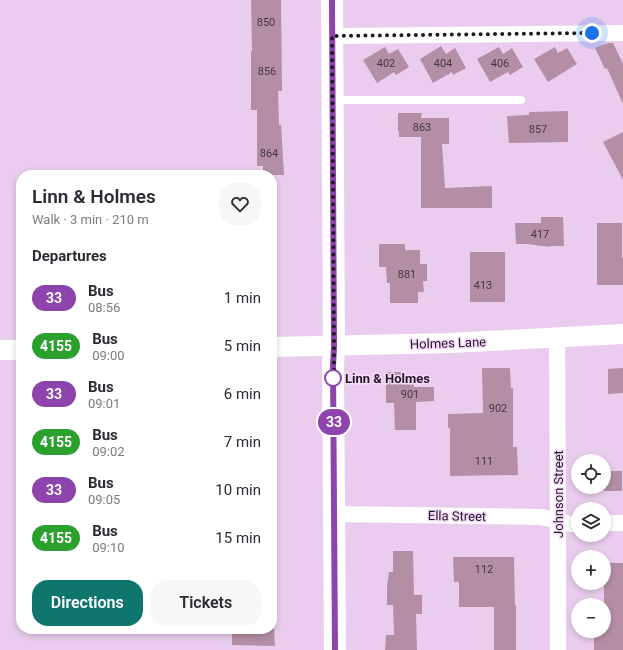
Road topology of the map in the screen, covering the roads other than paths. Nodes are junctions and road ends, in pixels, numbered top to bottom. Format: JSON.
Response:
{"nodes":[{"id":1,"x":332,"y":0,"type":"edge"},
{"id":2,"x":623,"y":33,"type":"edge"},
{"id":3,"x":332,"y":36,"type":"junction"},
{"id":4,"x":333,"y":100,"type":"junction"},
{"id":5,"x":521,"y":100,"type":"dead end"},
{"id":6,"x":623,"y":334,"type":"edge"},
{"id":7,"x":557,"y":338,"type":"junction"},
{"id":8,"x":277,"y":347,"type":"edge"},
{"id":9,"x":334,"y":347,"type":"junction"},
{"id":10,"x":0,"y":350,"type":"edge"},
{"id":11,"x":16,"y":350,"type":"edge"},
{"id":12,"x":334,"y":514,"type":"junction"},
{"id":13,"x":558,"y":521,"type":"junction"},
{"id":14,"x":611,"y":523,"type":"edge"},
{"id":15,"x":623,"y":523,"type":"edge"},
{"id":16,"x":571,"y":524,"type":"edge"},
{"id":17,"x":335,"y":650,"type":"edge"},
{"id":18,"x":558,"y":650,"type":"edge"}],
"edges":[{"from":1,"to":3,"type":"main road"},
{"from":2,"to":3,"type":"street"},
{"from":3,"to":4,"type":"main road"},
{"from":4,"to":5,"type":"lane"},
{"from":4,"to":9,"type":"main road"},
{"from":6,"to":7,"type":"street","name":"Holmes Lane"},
{"from":7,"to":9,"type":"street","name":"Holmes Lane"},
{"from":7,"to":13,"type":"street","name":"Johnson Street"},
{"from":8,"to":9,"type":"street","name":"Holmes Lane"},
{"from":9,"to":12,"type":"main road"},
{"from":10,"to":11,"type":"street"},
{"from":12,"to":13,"type":"street","name":"Ella Street"},
{"from":12,"to":17,"type":"main road"},
{"from":13,"to":16,"type":"street","name":"Ella Street"},
{"from":13,"to":18,"type":"street","name":"Johnson Street"},
{"from":14,"to":15,"type":"street"}]}
